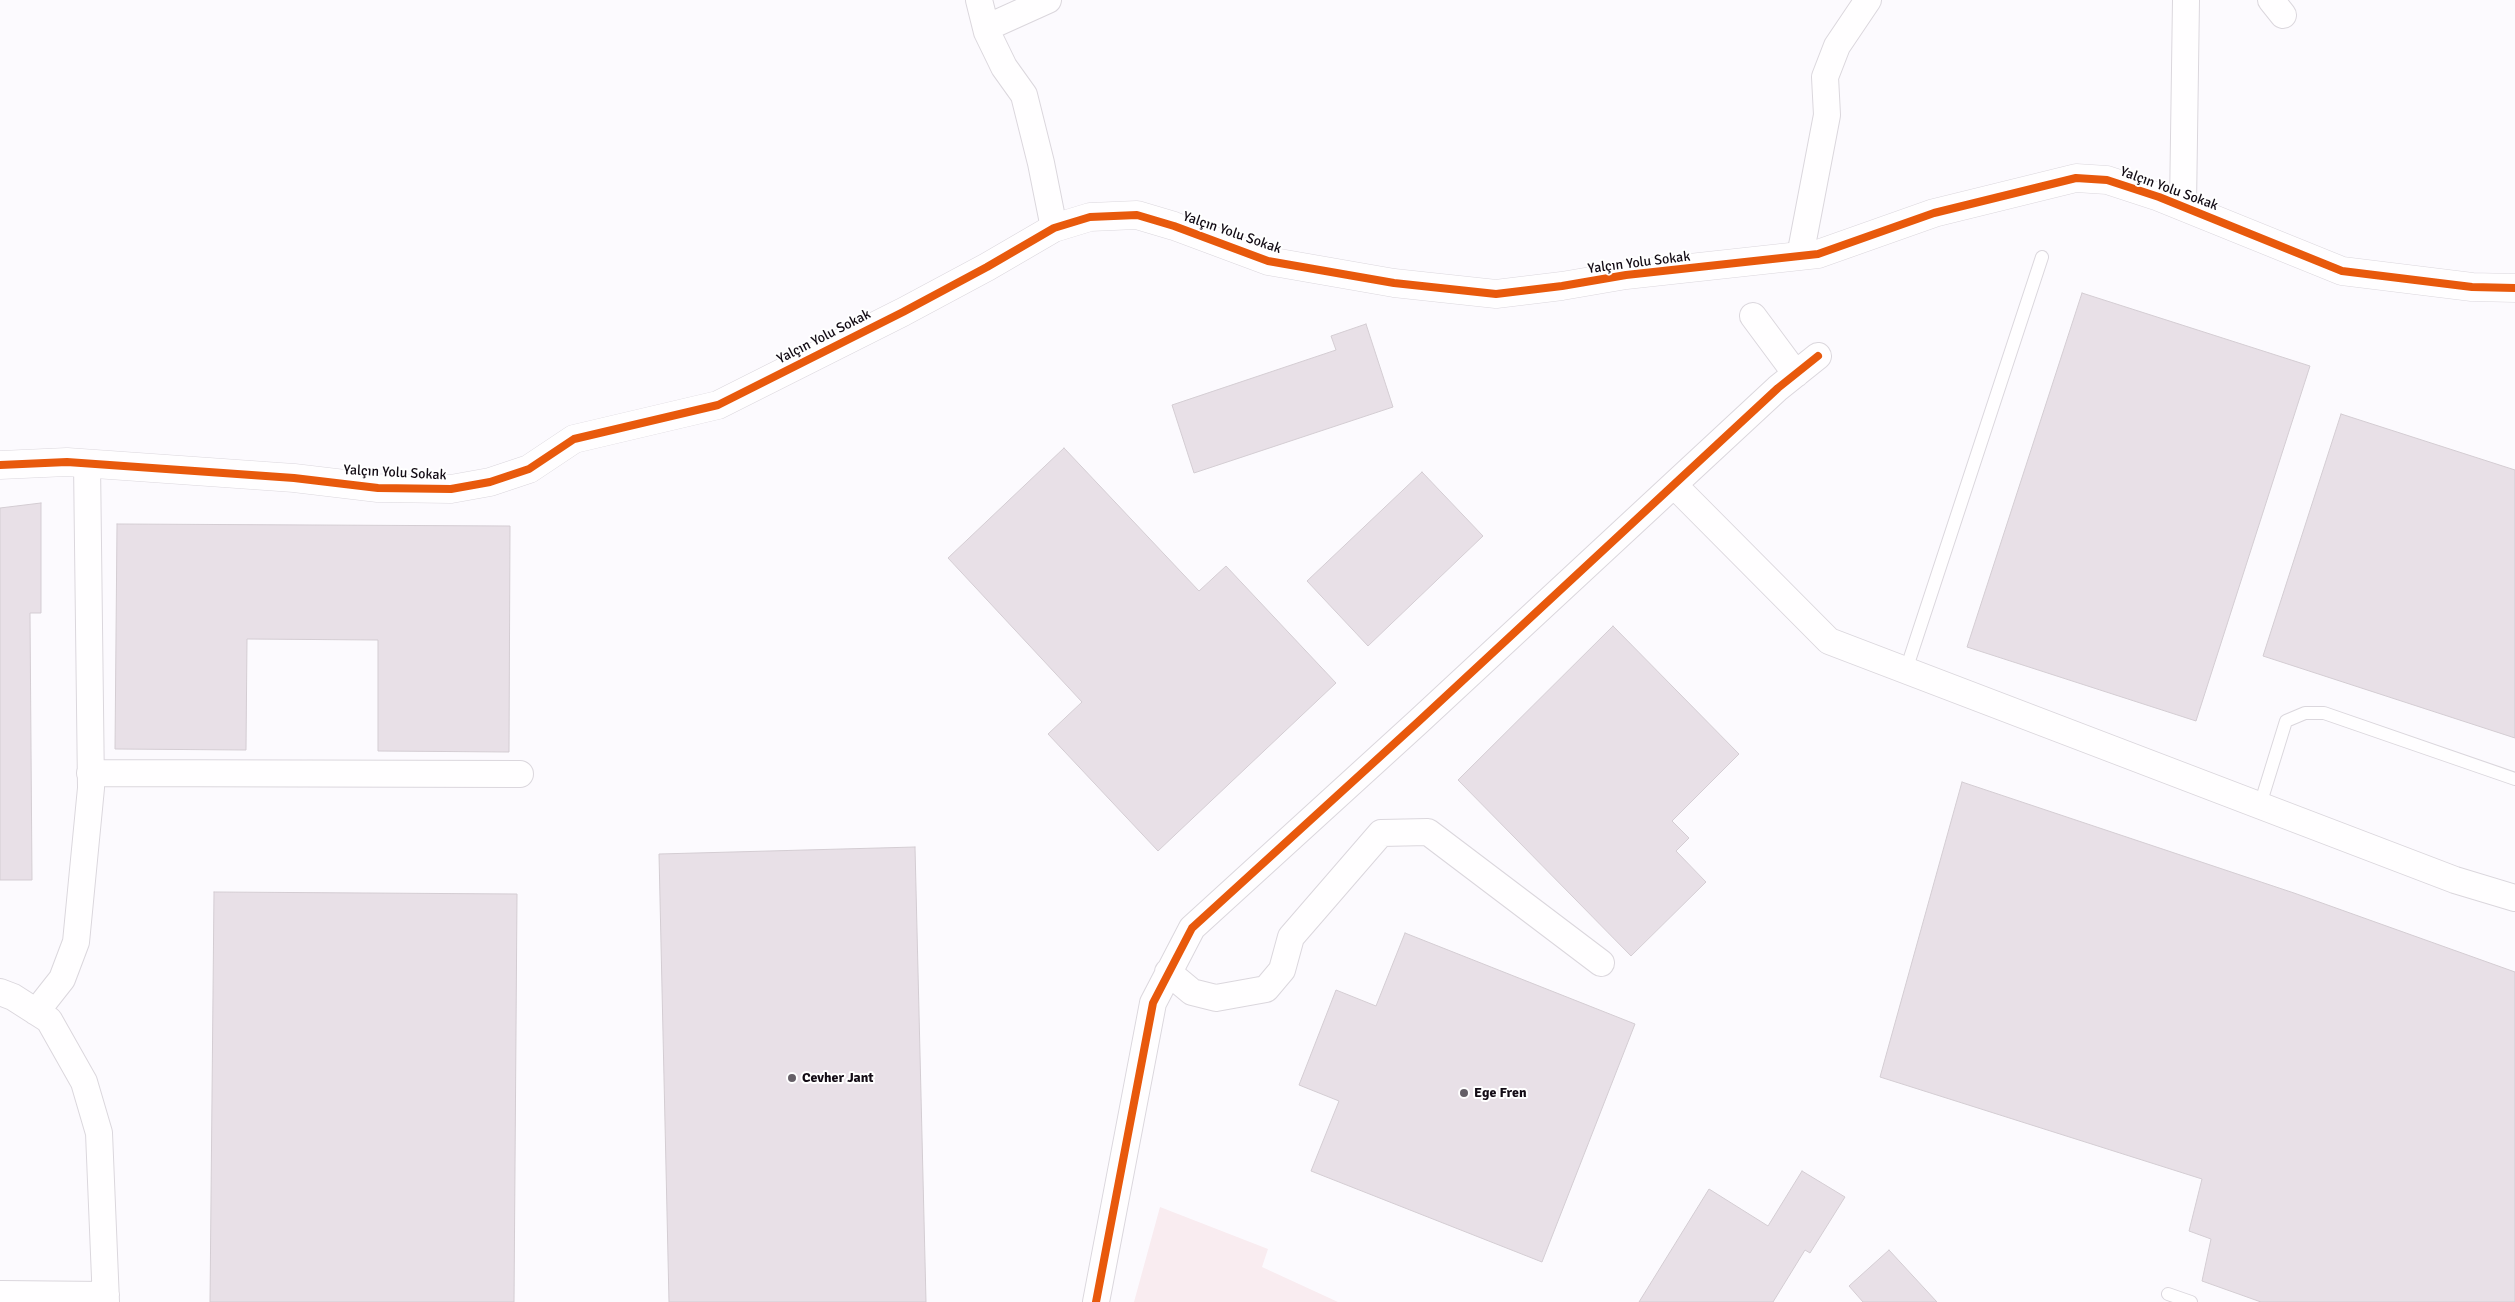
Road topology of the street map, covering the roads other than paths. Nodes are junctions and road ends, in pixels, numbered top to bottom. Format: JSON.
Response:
{"nodes":[{"id":1,"x":980,"y":0,"type":"edge"},
{"id":2,"x":1048,"y":0,"type":"edge"},
{"id":3,"x":1868,"y":0,"type":"edge"},
{"id":4,"x":2186,"y":0,"type":"edge"},
{"id":5,"x":986,"y":28,"type":"junction"},
{"id":6,"x":2183,"y":206,"type":"junction"},
{"id":7,"x":1054,"y":228,"type":"junction"},
{"id":8,"x":1800,"y":256,"type":"junction"},
{"id":9,"x":2042,"y":257,"type":"dead end"},
{"id":10,"x":2515,"y":288,"type":"edge"},
{"id":11,"x":1753,"y":316,"type":"dead end"},
{"id":12,"x":1818,"y":356,"type":"dead end"},
{"id":13,"x":1796,"y":374,"type":"junction"},
{"id":14,"x":87,"y":463,"type":"junction"},
{"id":15,"x":0,"y":464,"type":"edge"},
{"id":16,"x":1674,"y":485,"type":"junction"},
{"id":17,"x":1906,"y":670,"type":"junction"},
{"id":18,"x":90,"y":773,"type":"junction"},
{"id":19,"x":520,"y":774,"type":"dead end"},
{"id":20,"x":2515,"y":779,"type":"edge"},
{"id":21,"x":2260,"y":805,"type":"junction"},
{"id":22,"x":2515,"y":898,"type":"edge"},
{"id":23,"x":1601,"y":964,"type":"dead end"},
{"id":24,"x":1168,"y":972,"type":"junction"},
{"id":25,"x":0,"y":992,"type":"edge"},
{"id":26,"x":36,"y":1012,"type":"junction"},
{"id":27,"x":0,"y":1294,"type":"edge"},
{"id":28,"x":2168,"y":1294,"type":"dead end"},
{"id":29,"x":106,"y":1298,"type":"edge"},
{"id":30,"x":1096,"y":1302,"type":"edge"},
{"id":31,"x":2191,"y":1302,"type":"edge"}],
"edges":[{"from":1,"to":5,"type":"street"},
{"from":2,"to":5,"type":"street"},
{"from":3,"to":8,"type":"street"},
{"from":4,"to":6,"type":"street"},
{"from":5,"to":7,"type":"street"},
{"from":6,"to":8,"type":"street","name":"Yalçın Yolu Sokak"},
{"from":6,"to":10,"type":"street","name":"Yalçın Yolu Sokak"},
{"from":7,"to":8,"type":"street","name":"Yalçın Yolu Sokak"},
{"from":7,"to":14,"type":"street","name":"Yalçın Yolu Sokak"},
{"from":9,"to":17,"type":"lane"},
{"from":11,"to":13,"type":"street"},
{"from":12,"to":13,"type":"street"},
{"from":13,"to":16,"type":"street"},
{"from":14,"to":15,"type":"street","name":"Yalçın Yolu Sokak"},
{"from":14,"to":18,"type":"street"},
{"from":16,"to":17,"type":"street"},
{"from":16,"to":24,"type":"street"},
{"from":17,"to":21,"type":"street"},
{"from":18,"to":19,"type":"street"},
{"from":18,"to":26,"type":"street"},
{"from":20,"to":21,"type":"lane"},
{"from":21,"to":22,"type":"street"},
{"from":23,"to":24,"type":"street"},
{"from":24,"to":30,"type":"street"},
{"from":25,"to":26,"type":"street"},
{"from":26,"to":29,"type":"street"},
{"from":27,"to":29,"type":"street"},
{"from":28,"to":31,"type":"lane"}]}
